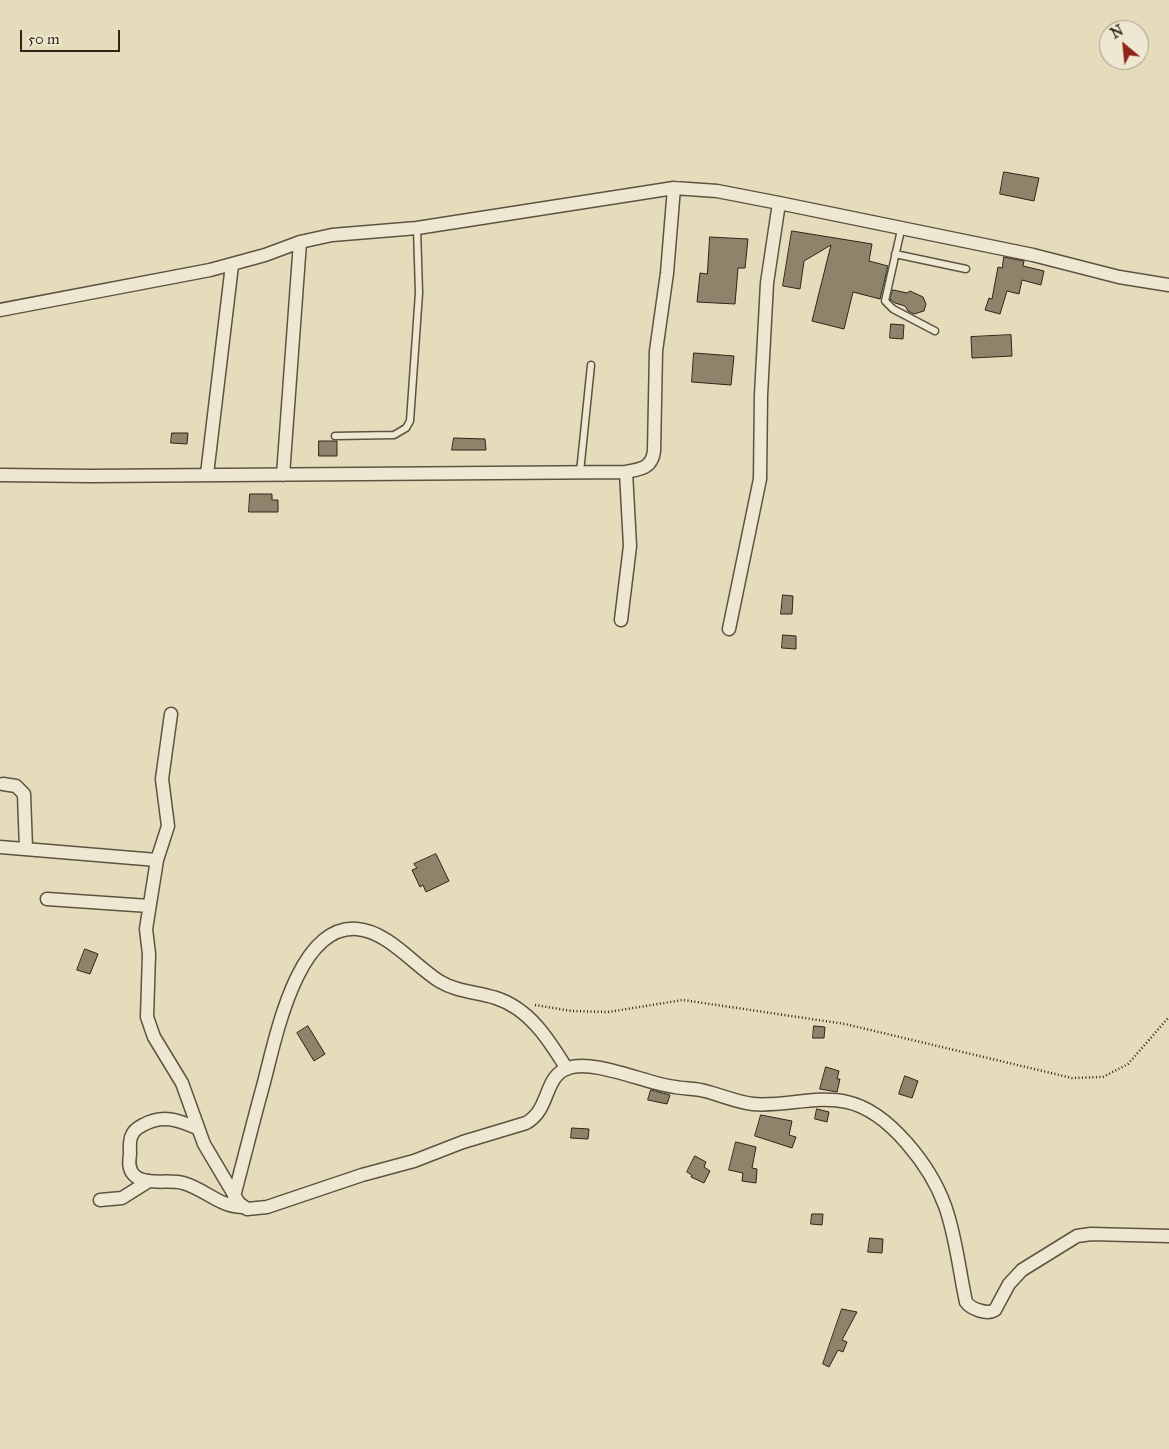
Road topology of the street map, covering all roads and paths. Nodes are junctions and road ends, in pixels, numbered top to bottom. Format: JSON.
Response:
{"nodes":[{"id":1,"x":674,"y":188,"type":"junction"},
{"id":2,"x":779,"y":203,"type":"junction"},
{"id":3,"x":417,"y":228,"type":"junction"},
{"id":4,"x":901,"y":230,"type":"junction"},
{"id":5,"x":300,"y":242,"type":"junction"},
{"id":6,"x":895,"y":254,"type":"junction"},
{"id":7,"x":232,"y":265,"type":"junction"},
{"id":8,"x":966,"y":269,"type":"dead end"},
{"id":9,"x":1169,"y":285,"type":"edge"},
{"id":10,"x":0,"y":310,"type":"edge"},
{"id":11,"x":935,"y":331,"type":"dead end"},
{"id":12,"x":592,"y":365,"type":"dead end"},
{"id":13,"x":336,"y":436,"type":"dead end"},
{"id":14,"x":580,"y":472,"type":"junction"},
{"id":15,"x":626,"y":472,"type":"junction"},
{"id":16,"x":207,"y":474,"type":"junction"},
{"id":17,"x":0,"y":475,"type":"edge"},
{"id":18,"x":283,"y":475,"type":"junction"},
{"id":19,"x":621,"y":620,"type":"dead end"},
{"id":20,"x":729,"y":629,"type":"dead end"},
{"id":21,"x":171,"y":714,"type":"dead end"},
{"id":22,"x":2,"y":784,"type":"dead end"},
{"id":23,"x":0,"y":847,"type":"edge"},
{"id":24,"x":26,"y":849,"type":"junction"},
{"id":25,"x":157,"y":860,"type":"junction"},
{"id":26,"x":47,"y":899,"type":"dead end"},
{"id":27,"x":149,"y":906,"type":"junction"},
{"id":28,"x":528,"y":1004,"type":"dead end"},
{"id":29,"x":1169,"y":1017,"type":"edge"},
{"id":30,"x":566,"y":1069,"type":"junction"},
{"id":31,"x":197,"y":1128,"type":"junction"},
{"id":32,"x":148,"y":1180,"type":"junction"},
{"id":33,"x":234,"y":1196,"type":"junction"},
{"id":34,"x":100,"y":1200,"type":"dead end"},
{"id":35,"x":242,"y":1207,"type":"junction"},
{"id":36,"x":1169,"y":1236,"type":"edge"}],
"edges":[{"from":1,"to":2,"type":"street"},
{"from":1,"to":3,"type":"street"},
{"from":1,"to":15,"type":"street"},
{"from":2,"to":4,"type":"street"},
{"from":2,"to":20,"type":"street"},
{"from":3,"to":5,"type":"street"},
{"from":3,"to":13,"type":"lane"},
{"from":4,"to":6,"type":"lane"},
{"from":4,"to":9,"type":"street"},
{"from":5,"to":7,"type":"street"},
{"from":5,"to":18,"type":"street"},
{"from":6,"to":8,"type":"lane"},
{"from":6,"to":11,"type":"lane"},
{"from":7,"to":10,"type":"street"},
{"from":7,"to":16,"type":"street"},
{"from":12,"to":14,"type":"lane"},
{"from":14,"to":15,"type":"street"},
{"from":14,"to":18,"type":"street"},
{"from":15,"to":19,"type":"street"},
{"from":16,"to":17,"type":"street"},
{"from":16,"to":18,"type":"street"},
{"from":21,"to":25,"type":"street"},
{"from":22,"to":24,"type":"street"},
{"from":23,"to":24,"type":"street"},
{"from":24,"to":25,"type":"street"},
{"from":25,"to":27,"type":"street"},
{"from":26,"to":27,"type":"street"},
{"from":27,"to":31,"type":"street"},
{"from":28,"to":29,"type":"path"},
{"from":30,"to":33,"type":"street"},
{"from":30,"to":35,"type":"street"},
{"from":30,"to":36,"type":"street"},
{"from":31,"to":32,"type":"street"},
{"from":31,"to":33,"type":"street"},
{"from":32,"to":34,"type":"street"},
{"from":32,"to":35,"type":"street"},
{"from":33,"to":35,"type":"street"}]}
